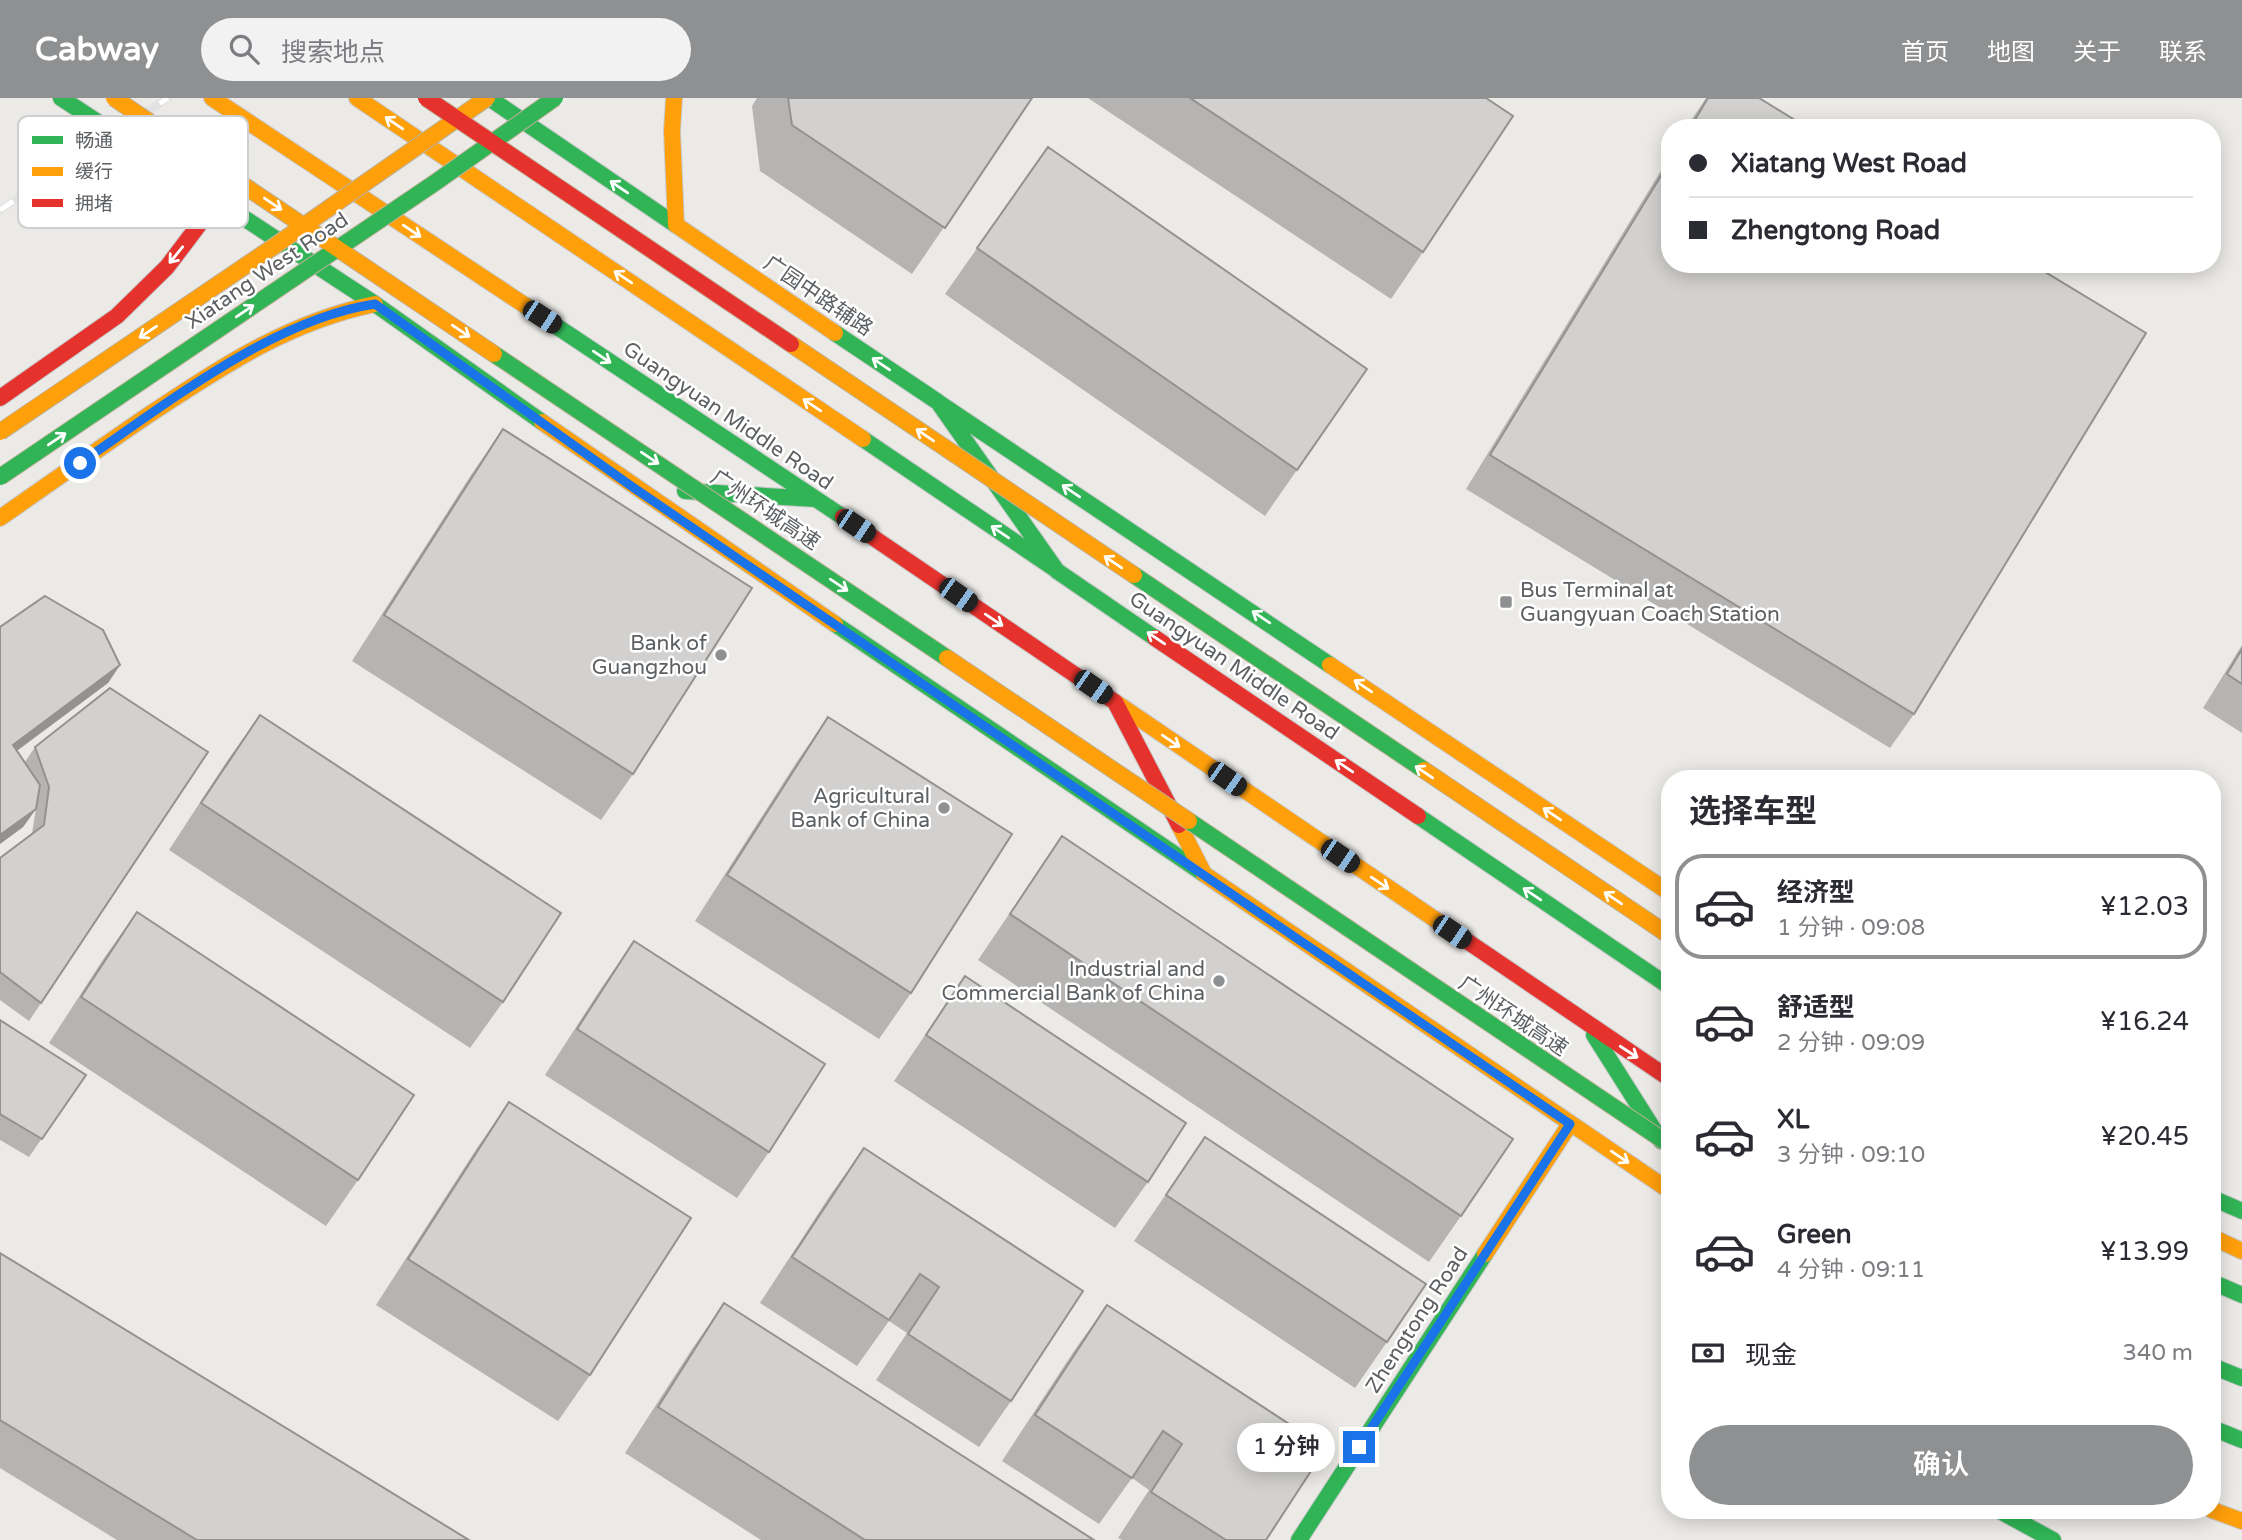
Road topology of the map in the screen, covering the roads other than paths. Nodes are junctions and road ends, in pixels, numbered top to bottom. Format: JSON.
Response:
{"nodes":[{"id":1,"x":61,"y":98,"type":"edge"},
{"id":2,"x":114,"y":98,"type":"edge"},
{"id":3,"x":212,"y":98,"type":"edge"},
{"id":4,"x":357,"y":98,"type":"edge"},
{"id":5,"x":426,"y":98,"type":"edge"},
{"id":6,"x":488,"y":98,"type":"edge"},
{"id":7,"x":555,"y":98,"type":"edge"},
{"id":8,"x":674,"y":98,"type":"edge"},
{"id":9,"x":88,"y":116,"type":"edge"},
{"id":10,"x":141,"y":116,"type":"edge"},
{"id":11,"x":239,"y":116,"type":"edge"},
{"id":12,"x":248,"y":122,"type":"edge"},
{"id":13,"x":248,"y":188,"type":"edge"},
{"id":14,"x":248,"y":221,"type":"edge"},
{"id":15,"x":676,"y":225,"type":"junction"},
{"id":16,"x":197,"y":228,"type":"edge"},
{"id":17,"x":375,"y":304,"type":"junction"},
{"id":18,"x":0,"y":398,"type":"edge"},
{"id":19,"x":938,"y":402,"type":"junction"},
{"id":20,"x":0,"y":432,"type":"edge"},
{"id":21,"x":0,"y":477,"type":"edge"},
{"id":22,"x":634,"y":488,"type":"junction"},
{"id":23,"x":816,"y":499,"type":"junction"},
{"id":24,"x":0,"y":518,"type":"edge"},
{"id":25,"x":1057,"y":571,"type":"junction"},
{"id":26,"x":1115,"y":702,"type":"junction"},
{"id":27,"x":1204,"y":874,"type":"junction"},
{"id":28,"x":1661,"y":887,"type":"edge"},
{"id":29,"x":1661,"y":930,"type":"edge"},
{"id":30,"x":1661,"y":981,"type":"edge"},
{"id":31,"x":1587,"y":1024,"type":"junction"},
{"id":32,"x":1661,"y":1073,"type":"edge"},
{"id":33,"x":1570,"y":1124,"type":"junction"},
{"id":34,"x":1661,"y":1139,"type":"edge"},
{"id":35,"x":1661,"y":1141,"type":"edge"},
{"id":36,"x":1661,"y":1185,"type":"edge"},
{"id":37,"x":2221,"y":1202,"type":"edge"},
{"id":38,"x":2242,"y":1211,"type":"edge"},
{"id":39,"x":2221,"y":1241,"type":"edge"},
{"id":40,"x":2242,"y":1251,"type":"edge"},
{"id":41,"x":2221,"y":1286,"type":"edge"},
{"id":42,"x":2242,"y":1295,"type":"edge"},
{"id":43,"x":2221,"y":1370,"type":"edge"},
{"id":44,"x":2242,"y":1378,"type":"edge"},
{"id":45,"x":2221,"y":1432,"type":"edge"},
{"id":46,"x":2242,"y":1440,"type":"edge"},
{"id":47,"x":2221,"y":1513,"type":"edge"},
{"id":48,"x":2014,"y":1519,"type":"edge"},
{"id":49,"x":2242,"y":1521,"type":"edge"},
{"id":50,"x":1299,"y":1540,"type":"edge"},
{"id":51,"x":2053,"y":1540,"type":"edge"}],
"edges":[{"from":1,"to":9,"type":"main road"},
{"from":2,"to":10,"type":"main road","name":"广州环城高速","one_way":true,"bridge":true},
{"from":3,"to":11,"type":"main road","name":"Guangyuan Middle Road","one_way":true},
{"from":25,"to":4,"type":"main road","name":"Guangyuan Middle Road","one_way":true},
{"from":29,"to":5,"type":"main road","one_way":true,"bridge":true},
{"from":15,"to":6,"type":"main road","name":"广园中路辅路","one_way":true},
{"from":6,"to":20,"type":"main road","name":"Xiatang West Road","one_way":true,"bridge":true},
{"from":21,"to":7,"type":"main road","name":"Xiatang West Road","one_way":true,"bridge":true},
{"from":8,"to":15,"type":"main road"},
{"from":12,"to":23,"type":"main road","name":"Guangyuan Middle Road","one_way":true},
{"from":13,"to":34,"type":"main road","name":"广州环城高速","one_way":true,"bridge":true},
{"from":14,"to":17,"type":"main road"},
{"from":19,"to":15,"type":"main road","name":"广园中路辅路","one_way":true},
{"from":16,"to":18,"type":"main road","one_way":true},
{"from":17,"to":22,"type":"main road"},
{"from":17,"to":24,"type":"main road"},
{"from":19,"to":25,"type":"main road"},
{"from":28,"to":19,"type":"main road","name":"广园中路辅路","one_way":true},
{"from":22,"to":23,"type":"main road"},
{"from":22,"to":27,"type":"main road"},
{"from":23,"to":26,"type":"main road","name":"Guangyuan Middle Road","one_way":true},
{"from":30,"to":25,"type":"main road","name":"Guangyuan Middle Road","one_way":true},
{"from":26,"to":27,"type":"main road"},
{"from":26,"to":31,"type":"main road","name":"Guangyuan Middle Road","one_way":true},
{"from":27,"to":33,"type":"main road"},
{"from":31,"to":32,"type":"main road","name":"Guangyuan Middle Road","one_way":true},
{"from":31,"to":35,"type":"main road"},
{"from":33,"to":36,"type":"main road","one_way":true},
{"from":33,"to":50,"type":"main road","name":"Zhengtong Road"},
{"from":37,"to":38,"type":"main road"},
{"from":39,"to":40,"type":"main road"},
{"from":41,"to":42,"type":"main road"},
{"from":43,"to":44,"type":"main road"},
{"from":45,"to":46,"type":"main road"},
{"from":47,"to":49,"type":"main road"},
{"from":48,"to":51,"type":"main road"}]}
